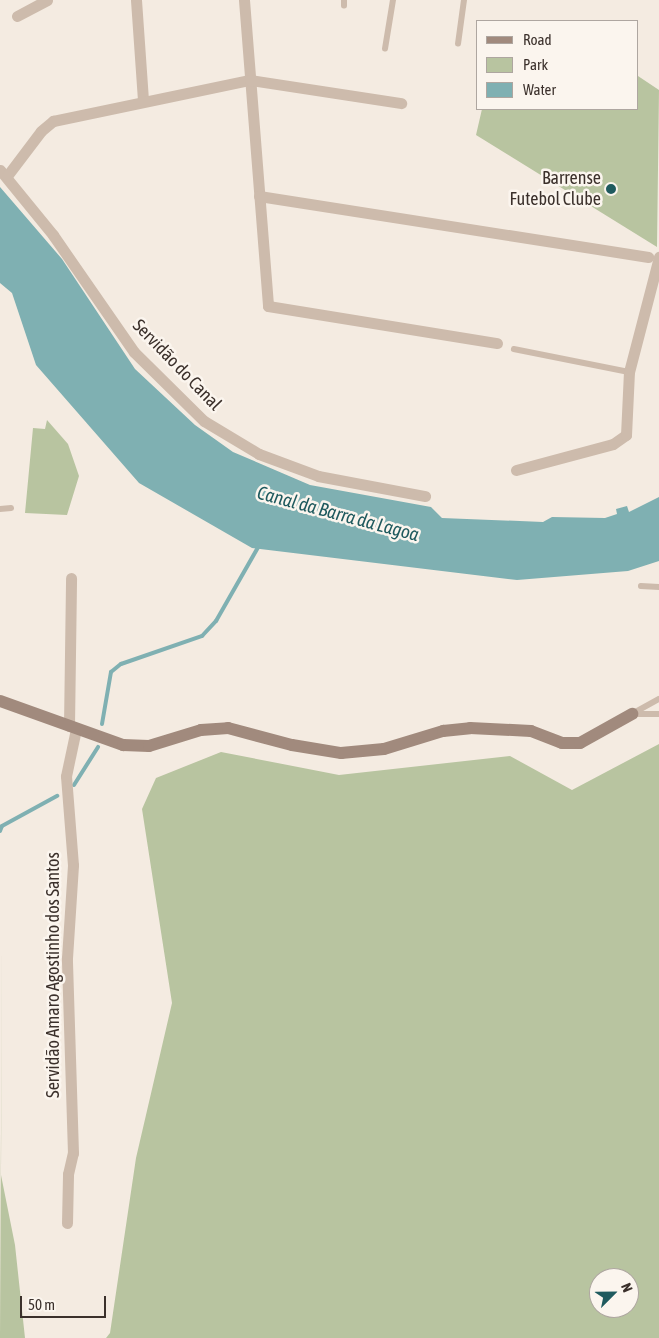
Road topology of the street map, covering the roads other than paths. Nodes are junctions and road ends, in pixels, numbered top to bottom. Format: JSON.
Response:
{"nodes":[{"id":1,"x":47,"y":0,"type":"edge"},
{"id":2,"x":136,"y":0,"type":"edge"},
{"id":3,"x":244,"y":0,"type":"edge"},
{"id":4,"x":393,"y":0,"type":"edge"},
{"id":5,"x":464,"y":0,"type":"edge"},
{"id":6,"x":17,"y":16,"type":"dead end"},
{"id":7,"x":458,"y":44,"type":"dead end"},
{"id":8,"x":386,"y":50,"type":"dead end"},
{"id":9,"x":250,"y":80,"type":"junction"},
{"id":10,"x":143,"y":102,"type":"junction"},
{"id":11,"x":401,"y":103,"type":"dead end"},
{"id":12,"x":4,"y":173,"type":"edge"},
{"id":13,"x":259,"y":196,"type":"junction"},
{"id":14,"x":654,"y":257,"type":"edge"},
{"id":15,"x":497,"y":343,"type":"dead end"},
{"id":16,"x":514,"y":349,"type":"dead end"},
{"id":17,"x":629,"y":372,"type":"junction"},
{"id":18,"x":516,"y":470,"type":"dead end"},
{"id":19,"x":425,"y":496,"type":"dead end"},
{"id":20,"x":11,"y":508,"type":"dead end"},
{"id":21,"x":0,"y":509,"type":"edge"},
{"id":22,"x":71,"y":578,"type":"dead end"},
{"id":23,"x":641,"y":586,"type":"dead end"},
{"id":24,"x":659,"y":587,"type":"edge"},
{"id":25,"x":659,"y":699,"type":"edge"},
{"id":26,"x":0,"y":701,"type":"edge"},
{"id":27,"x":632,"y":714,"type":"junction"},
{"id":28,"x":659,"y":714,"type":"edge"},
{"id":29,"x":73,"y":727,"type":"junction"},
{"id":30,"x":67,"y":1222,"type":"dead end"}],
"edges":[{"from":1,"to":6,"type":"street"},
{"from":2,"to":10,"type":"street"},
{"from":3,"to":9,"type":"street"},
{"from":4,"to":8,"type":"lane"},
{"from":5,"to":7,"type":"lane"},
{"from":9,"to":10,"type":"street"},
{"from":9,"to":11,"type":"street"},
{"from":9,"to":13,"type":"street"},
{"from":10,"to":12,"type":"street"},
{"from":12,"to":19,"type":"street","name":"Servidão do Canal"},
{"from":13,"to":14,"type":"street"},
{"from":13,"to":15,"type":"street"},
{"from":14,"to":17,"type":"street"},
{"from":16,"to":17,"type":"lane"},
{"from":17,"to":18,"type":"street"},
{"from":20,"to":21,"type":"lane"},
{"from":22,"to":29,"type":"street","name":"Servidão Amaro Agostinho dos Santos"},
{"from":23,"to":24,"type":"lane"},
{"from":25,"to":27,"type":"lane"},
{"from":26,"to":29,"type":"street"},
{"from":27,"to":28,"type":"lane"},
{"from":27,"to":29,"type":"street"},
{"from":29,"to":30,"type":"street","name":"Servidão Amaro Agostinho dos Santos"}]}
